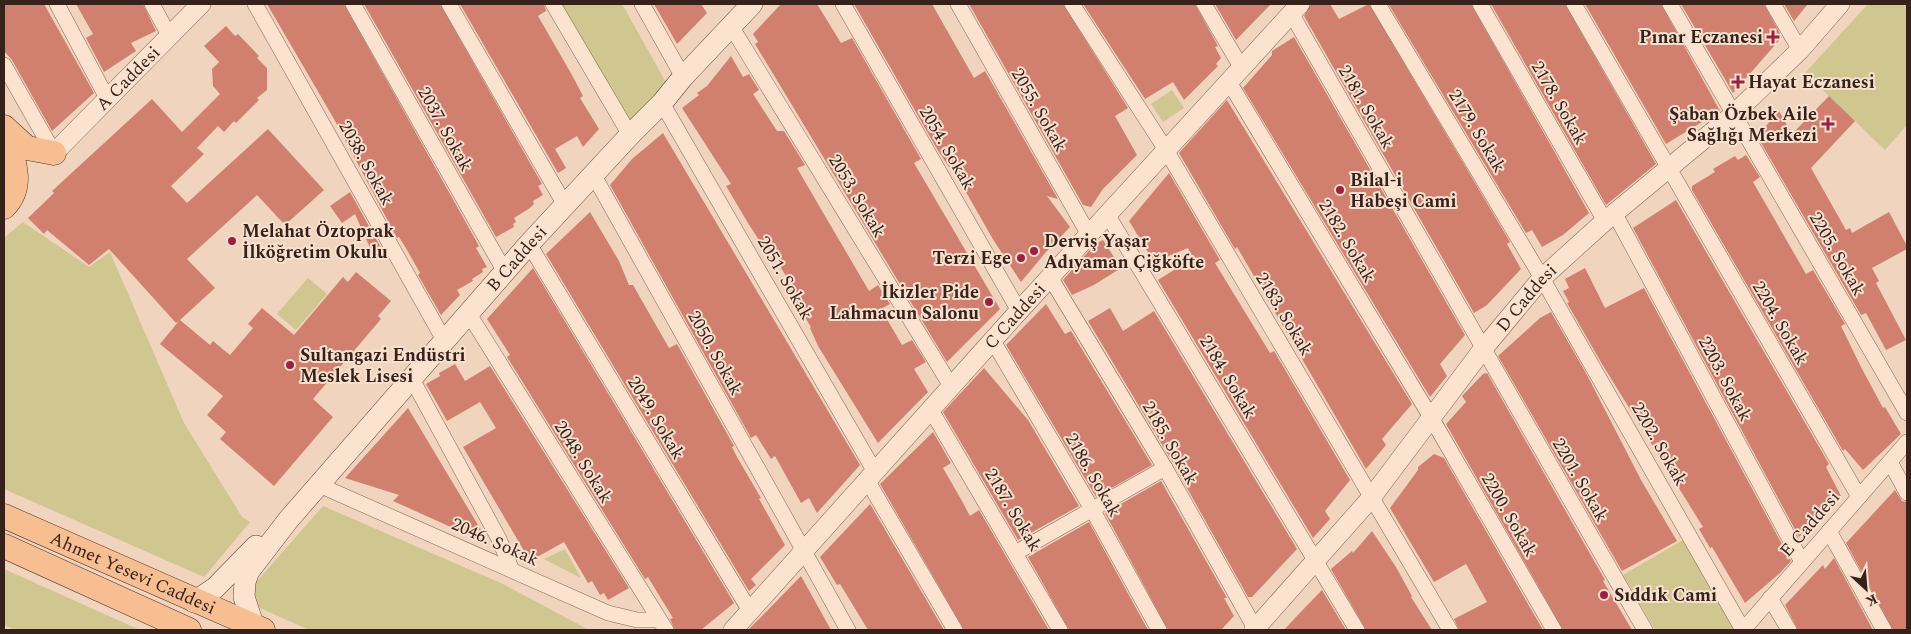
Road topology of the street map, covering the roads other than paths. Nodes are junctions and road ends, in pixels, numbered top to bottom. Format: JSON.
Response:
{"nodes":[{"id":1,"x":57,"y":4,"type":"edge"},
{"id":2,"x":152,"y":4,"type":"edge"},
{"id":3,"x":201,"y":4,"type":"edge"},
{"id":4,"x":255,"y":4,"type":"edge"},
{"id":5,"x":354,"y":4,"type":"edge"},
{"id":6,"x":449,"y":4,"type":"edge"},
{"id":7,"x":553,"y":4,"type":"edge"},
{"id":8,"x":642,"y":4,"type":"edge"},
{"id":9,"x":843,"y":4,"type":"edge"},
{"id":10,"x":958,"y":4,"type":"edge"},
{"id":11,"x":1072,"y":4,"type":"edge"},
{"id":12,"x":1204,"y":4,"type":"edge"},
{"id":13,"x":1378,"y":4,"type":"edge"},
{"id":14,"x":1480,"y":4,"type":"edge"},
{"id":15,"x":1574,"y":4,"type":"edge"},
{"id":16,"x":1670,"y":4,"type":"edge"},
{"id":17,"x":1773,"y":4,"type":"edge"},
{"id":18,"x":1840,"y":4,"type":"edge"},
{"id":19,"x":1295,"y":8,"type":"edge"},
{"id":20,"x":741,"y":11,"type":"edge"},
{"id":21,"x":170,"y":37,"type":"junction"},
{"id":22,"x":1800,"y":50,"type":"junction"},
{"id":23,"x":4,"y":65,"type":"edge"},
{"id":24,"x":1241,"y":67,"type":"junction"},
{"id":25,"x":683,"y":77,"type":"junction"},
{"id":26,"x":1229,"y":82,"type":"junction"},
{"id":27,"x":108,"y":100,"type":"junction"},
{"id":28,"x":662,"y":103,"type":"junction"},
{"id":29,"x":1734,"y":114,"type":"junction"},
{"id":30,"x":4,"y":127,"type":"edge"},
{"id":31,"x":630,"y":135,"type":"junction"},
{"id":32,"x":1166,"y":150,"type":"junction"},
{"id":33,"x":54,"y":153,"type":"junction"},
{"id":34,"x":1669,"y":168,"type":"junction"},
{"id":35,"x":593,"y":174,"type":"junction"},
{"id":36,"x":565,"y":205,"type":"junction"},
{"id":37,"x":4,"y":208,"type":"edge"},
{"id":38,"x":1107,"y":214,"type":"junction"},
{"id":39,"x":1610,"y":218,"type":"junction"},
{"id":40,"x":1089,"y":235,"type":"junction"},
{"id":41,"x":529,"y":244,"type":"junction"},
{"id":42,"x":505,"y":272,"type":"junction"},
{"id":43,"x":1050,"y":277,"type":"junction"},
{"id":44,"x":1542,"y":278,"type":"junction"},
{"id":45,"x":1019,"y":311,"type":"junction"},
{"id":46,"x":469,"y":314,"type":"junction"},
{"id":47,"x":444,"y":340,"type":"junction"},
{"id":48,"x":992,"y":341,"type":"junction"},
{"id":49,"x":1483,"y":349,"type":"junction"},
{"id":50,"x":412,"y":379,"type":"junction"},
{"id":51,"x":951,"y":386,"type":"junction"},
{"id":52,"x":931,"y":410,"type":"junction"},
{"id":53,"x":1907,"y":413,"type":"edge"},
{"id":54,"x":1432,"y":419,"type":"junction"},
{"id":55,"x":1907,"y":442,"type":"edge"},
{"id":56,"x":1890,"y":462,"type":"junction"},
{"id":57,"x":1165,"y":468,"type":"junction"},
{"id":58,"x":871,"y":476,"type":"junction"},
{"id":59,"x":319,"y":485,"type":"junction"},
{"id":60,"x":1907,"y":493,"type":"edge"},
{"id":61,"x":1859,"y":497,"type":"junction"},
{"id":62,"x":1371,"y":498,"type":"junction"},
{"id":63,"x":1092,"y":509,"type":"junction"},
{"id":64,"x":4,"y":516,"type":"edge"},
{"id":65,"x":289,"y":519,"type":"junction"},
{"id":66,"x":1829,"y":531,"type":"junction"},
{"id":67,"x":4,"y":546,"type":"edge"},
{"id":68,"x":804,"y":550,"type":"junction"},
{"id":69,"x":1017,"y":552,"type":"junction"},
{"id":70,"x":1317,"y":560,"type":"junction"},
{"id":71,"x":1802,"y":562,"type":"junction"},
{"id":72,"x":511,"y":568,"type":"junction"},
{"id":73,"x":1770,"y":598,"type":"junction"},
{"id":74,"x":194,"y":602,"type":"junction"},
{"id":75,"x":750,"y":611,"type":"junction"},
{"id":76,"x":663,"y":625,"type":"edge"},
{"id":77,"x":259,"y":628,"type":"edge"},
{"id":78,"x":189,"y":630,"type":"edge"},
{"id":79,"x":733,"y":630,"type":"edge"},
{"id":80,"x":848,"y":630,"type":"edge"},
{"id":81,"x":955,"y":630,"type":"edge"},
{"id":82,"x":1060,"y":630,"type":"edge"},
{"id":83,"x":1159,"y":630,"type":"edge"},
{"id":84,"x":1255,"y":630,"type":"edge"},
{"id":85,"x":1357,"y":630,"type":"edge"},
{"id":86,"x":1450,"y":630,"type":"edge"},
{"id":87,"x":1554,"y":630,"type":"edge"},
{"id":88,"x":1645,"y":630,"type":"edge"},
{"id":89,"x":1743,"y":630,"type":"edge"},
{"id":90,"x":1788,"y":630,"type":"edge"},
{"id":91,"x":1884,"y":630,"type":"edge"}],
"edges":[{"from":1,"to":27,"type":"street"},
{"from":2,"to":21,"type":"street"},
{"from":3,"to":21,"type":"street","name":"A Caddesi"},
{"from":4,"to":47,"type":"street","name":"2038. Sokak"},
{"from":5,"to":42,"type":"street","name":"2037. Sokak"},
{"from":6,"to":36,"type":"street"},
{"from":7,"to":31,"type":"street"},
{"from":8,"to":25,"type":"street"},
{"from":9,"to":45,"type":"street","name":"2054. Sokak"},
{"from":10,"to":40,"type":"street","name":"2055. Sokak"},
{"from":11,"to":32,"type":"street","name":"2183. Sokak"},
{"from":12,"to":24,"type":"street"},
{"from":13,"to":44,"type":"street","name":"2179. Sokak"},
{"from":14,"to":39,"type":"street","name":"2178. Sokak"},
{"from":15,"to":34,"type":"street","name":"2204. Sokak"},
{"from":16,"to":29,"type":"street","name":"2205. Sokak"},
{"from":17,"to":22,"type":"street"},
{"from":18,"to":22,"type":"street","name":"D Caddesi"},
{"from":19,"to":24,"type":"street","name":"C Caddesi"},
{"from":19,"to":49,"type":"street","name":"2181. Sokak"},
{"from":20,"to":25,"type":"main road","name":"B Caddesi"},
{"from":20,"to":51,"type":"street","name":"2053. Sokak"},
{"from":21,"to":27,"type":"street","name":"A Caddesi"},
{"from":22,"to":29,"type":"street","name":"D Caddesi"},
{"from":23,"to":33,"type":"street"},
{"from":24,"to":26,"type":"street","name":"C Caddesi"},
{"from":25,"to":28,"type":"main road","name":"B Caddesi"},
{"from":26,"to":32,"type":"street","name":"C Caddesi"},
{"from":26,"to":54,"type":"street","name":"2182. Sokak"},
{"from":27,"to":33,"type":"street","name":"A Caddesi"},
{"from":28,"to":31,"type":"main road","name":"B Caddesi"},
{"from":28,"to":58,"type":"street","name":"2051. Sokak"},
{"from":29,"to":34,"type":"street","name":"D Caddesi"},
{"from":29,"to":53,"type":"street","name":"2205. Sokak"},
{"from":30,"to":33,"type":"main road"},
{"from":30,"to":37,"type":"main road"},
{"from":31,"to":35,"type":"main road","name":"B Caddesi"},
{"from":32,"to":38,"type":"street","name":"C Caddesi"},
{"from":32,"to":62,"type":"street","name":"2183. Sokak"},
{"from":34,"to":39,"type":"street","name":"D Caddesi"},
{"from":34,"to":61,"type":"street","name":"2204. Sokak"},
{"from":35,"to":36,"type":"main road","name":"B Caddesi"},
{"from":35,"to":68,"type":"street","name":"2050. Sokak"},
{"from":36,"to":41,"type":"main road","name":"B Caddesi"},
{"from":38,"to":40,"type":"street","name":"C Caddesi"},
{"from":38,"to":70,"type":"street","name":"2184. Sokak"},
{"from":39,"to":44,"type":"street","name":"D Caddesi"},
{"from":39,"to":71,"type":"street","name":"2203. Sokak"},
{"from":40,"to":43,"type":"street","name":"C Caddesi"},
{"from":41,"to":42,"type":"main road","name":"B Caddesi"},
{"from":41,"to":75,"type":"street","name":"2049. Sokak"},
{"from":42,"to":46,"type":"main road","name":"B Caddesi"},
{"from":43,"to":45,"type":"street","name":"C Caddesi"},
{"from":43,"to":57,"type":"street","name":"2185. Sokak"},
{"from":44,"to":49,"type":"street","name":"D Caddesi"},
{"from":44,"to":89,"type":"street","name":"2202. Sokak"},
{"from":45,"to":48,"type":"street","name":"C Caddesi"},
{"from":46,"to":47,"type":"main road","name":"B Caddesi"},
{"from":46,"to":76,"type":"street","name":"2048. Sokak"},
{"from":47,"to":50,"type":"main road","name":"B Caddesi"},
{"from":48,"to":51,"type":"street","name":"C Caddesi"},
{"from":48,"to":63,"type":"street","name":"2186. Sokak"},
{"from":49,"to":54,"type":"street","name":"D Caddesi"},
{"from":49,"to":88,"type":"street","name":"2201. Sokak"},
{"from":50,"to":59,"type":"main road","name":"B Caddesi"},
{"from":50,"to":72,"type":"street"},
{"from":51,"to":52,"type":"street","name":"C Caddesi"},
{"from":52,"to":58,"type":"street","name":"C Caddesi"},
{"from":52,"to":69,"type":"street","name":"2187. Sokak"},
{"from":54,"to":62,"type":"street","name":"D Caddesi"},
{"from":54,"to":87,"type":"street","name":"2200. Sokak"},
{"from":55,"to":56,"type":"street","name":"E Caddesi"},
{"from":56,"to":60,"type":"street"},
{"from":56,"to":61,"type":"street","name":"E Caddesi"},
{"from":57,"to":63,"type":"street"},
{"from":57,"to":84,"type":"street","name":"2185. Sokak"},
{"from":58,"to":68,"type":"street","name":"C Caddesi"},
{"from":58,"to":81,"type":"street","name":"2051. Sokak"},
{"from":59,"to":65,"type":"main road","name":"B Caddesi"},
{"from":59,"to":72,"type":"street","name":"2046. Sokak"},
{"from":61,"to":66,"type":"street","name":"E Caddesi"},
{"from":62,"to":70,"type":"street","name":"D Caddesi"},
{"from":62,"to":86,"type":"street","name":"2183. Sokak"},
{"from":63,"to":69,"type":"street"},
{"from":63,"to":83,"type":"street","name":"2186. Sokak"},
{"from":64,"to":74,"type":"main road","name":"Ahmet Yesevi Caddesi"},
{"from":65,"to":74,"type":"main road","name":"B Caddesi"},
{"from":65,"to":77,"type":"main road","name":"B Caddesi"},
{"from":66,"to":71,"type":"street","name":"E Caddesi"},
{"from":66,"to":91,"type":"street"},
{"from":67,"to":78,"type":"main road","name":"Ahmet Yesevi Caddesi"},
{"from":68,"to":75,"type":"street","name":"C Caddesi"},
{"from":68,"to":80,"type":"street","name":"2050. Sokak"},
{"from":69,"to":82,"type":"street","name":"2187. Sokak"},
{"from":70,"to":84,"type":"street","name":"D Caddesi"},
{"from":70,"to":85,"type":"street","name":"2184. Sokak"},
{"from":71,"to":73,"type":"street","name":"E Caddesi"},
{"from":72,"to":76,"type":"street","name":"2046. Sokak"},
{"from":73,"to":89,"type":"street","name":"E Caddesi"},
{"from":73,"to":90,"type":"street"},
{"from":74,"to":77,"type":"main road","name":"Ahmet Yesevi Caddesi"},
{"from":75,"to":79,"type":"street","name":"C Caddesi"}]}
